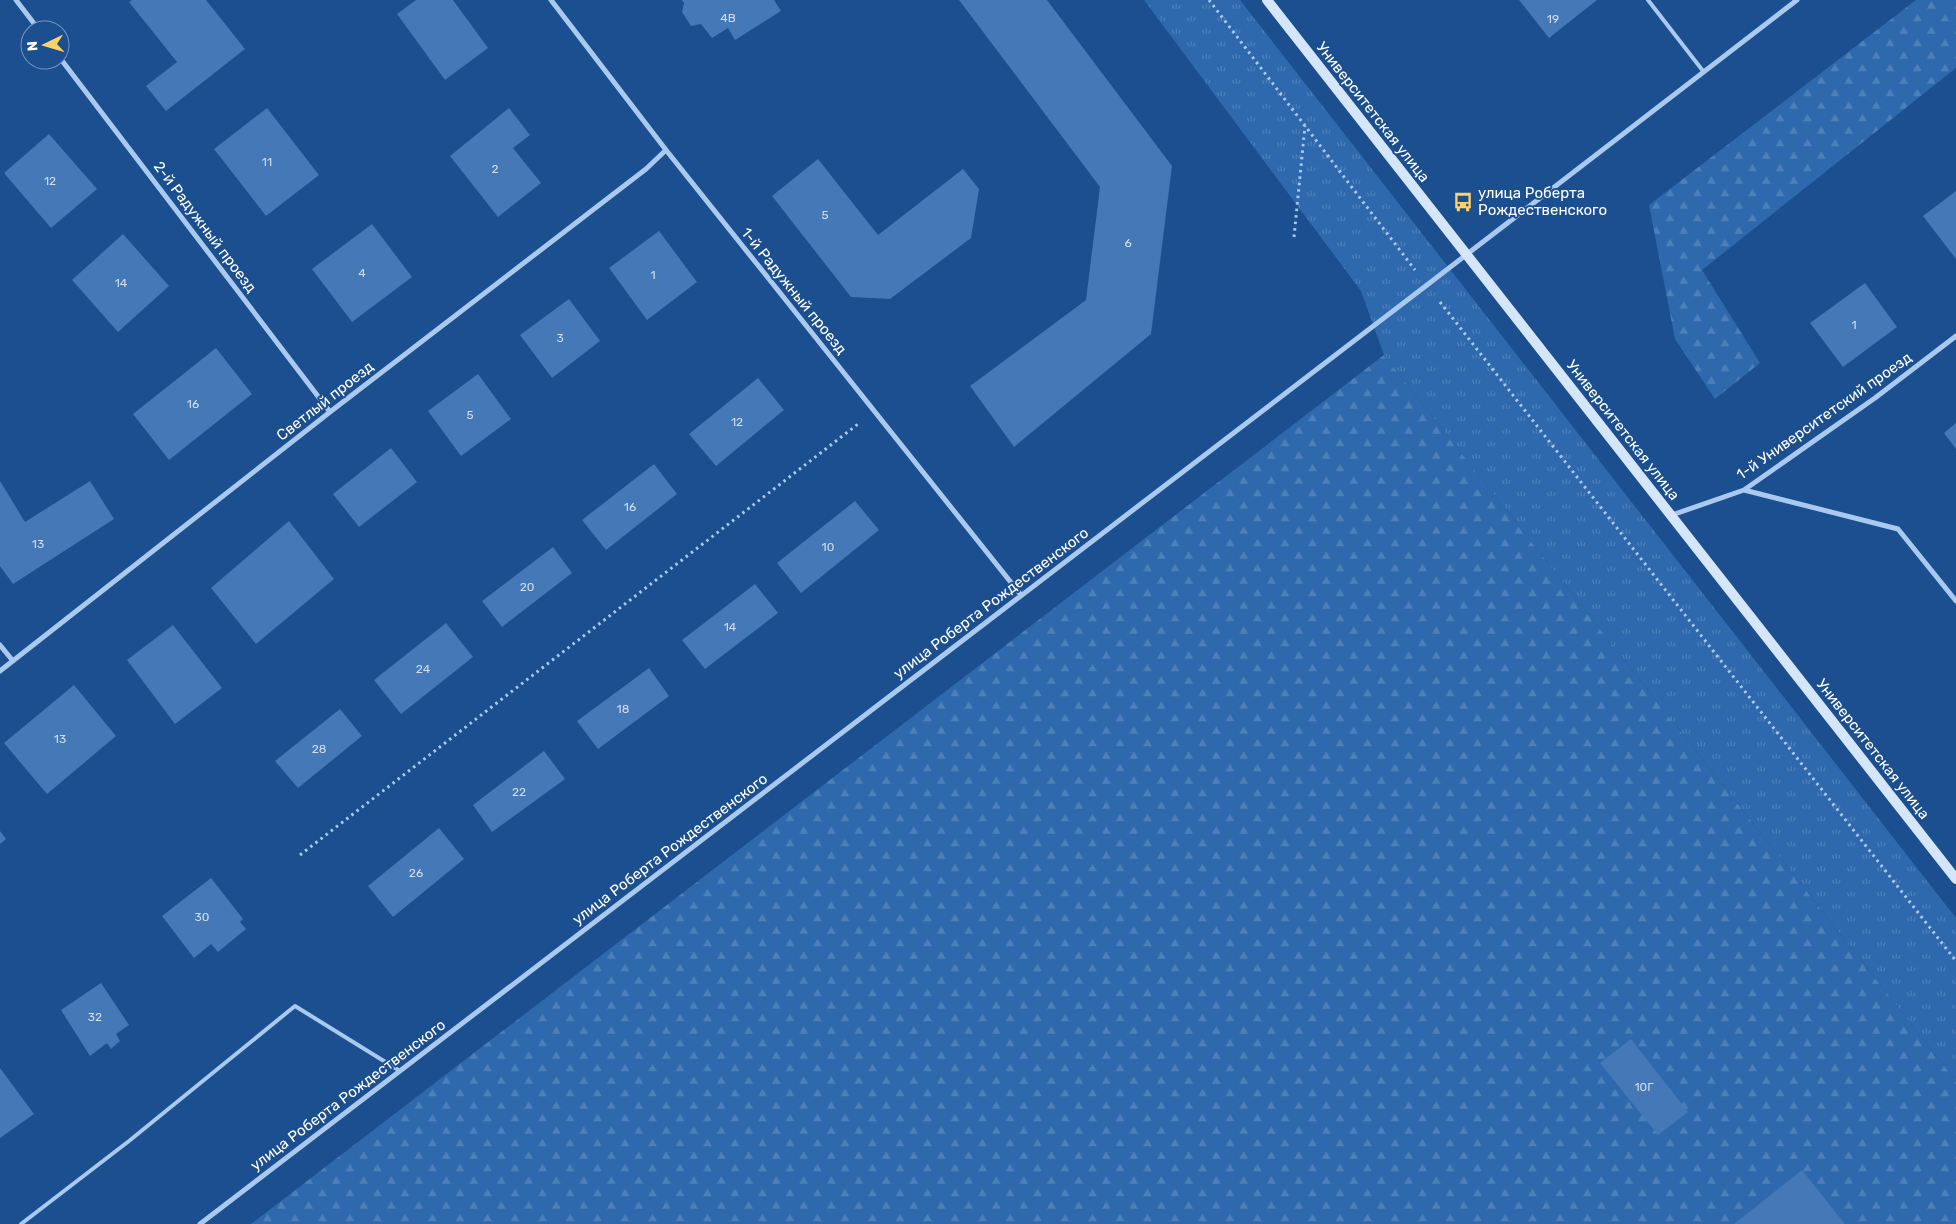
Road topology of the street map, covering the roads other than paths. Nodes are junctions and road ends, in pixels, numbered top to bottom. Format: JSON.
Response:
{"nodes":[{"id":1,"x":16,"y":0,"type":"edge"},
{"id":2,"x":551,"y":0,"type":"edge"},
{"id":3,"x":1267,"y":0,"type":"edge"},
{"id":4,"x":1648,"y":0,"type":"edge"},
{"id":5,"x":1797,"y":0,"type":"edge"},
{"id":6,"x":31,"y":20,"type":"edge"},
{"id":7,"x":69,"y":70,"type":"edge"},
{"id":8,"x":1703,"y":70,"type":"junction"},
{"id":9,"x":666,"y":150,"type":"junction"},
{"id":10,"x":1466,"y":256,"type":"junction"},
{"id":11,"x":1956,"y":336,"type":"edge"},
{"id":12,"x":330,"y":412,"type":"junction"},
{"id":13,"x":1744,"y":490,"type":"junction"},
{"id":14,"x":1672,"y":515,"type":"junction"},
{"id":15,"x":1021,"y":595,"type":"junction"},
{"id":16,"x":1956,"y":601,"type":"edge"},
{"id":17,"x":0,"y":645,"type":"edge"},
{"id":18,"x":13,"y":661,"type":"junction"},
{"id":19,"x":0,"y":671,"type":"edge"},
{"id":20,"x":1956,"y":879,"type":"edge"},
{"id":21,"x":400,"y":1071,"type":"junction"},
{"id":22,"x":21,"y":1224,"type":"edge"},
{"id":23,"x":200,"y":1224,"type":"edge"}],
"edges":[{"from":1,"to":6,"type":"street"},
{"from":2,"to":9,"type":"street","name":"1-й Радужный проезд"},
{"from":3,"to":10,"type":"street","name":"Университетская улица"},
{"from":4,"to":8,"type":"lane"},
{"from":5,"to":8,"type":"street","name":"улица Роберта Рождественского"},
{"from":7,"to":12,"type":"street","name":"2-й Радужный проезд"},
{"from":8,"to":10,"type":"street","name":"улица Роберта Рождественского"},
{"from":9,"to":12,"type":"street","name":"Светлый проезд"},
{"from":9,"to":15,"type":"street","name":"1-й Радужный проезд"},
{"from":10,"to":14,"type":"street","name":"Университетская улица"},
{"from":10,"to":15,"type":"street","name":"улица Роберта Рождественского"},
{"from":11,"to":13,"type":"street","name":"1-й Университетский проезд"},
{"from":12,"to":18,"type":"street","name":"Светлый проезд"},
{"from":13,"to":14,"type":"street","name":"1-й Университетский проезд"},
{"from":13,"to":16,"type":"street"},
{"from":14,"to":20,"type":"street","name":"Университетская улица"},
{"from":15,"to":21,"type":"street","name":"улица Роберта Рождественского"},
{"from":17,"to":18,"type":"street"},
{"from":18,"to":19,"type":"street","name":"Светлый проезд"},
{"from":21,"to":22,"type":"lane"},
{"from":21,"to":23,"type":"street","name":"улица Роберта Рождественского"}]}
